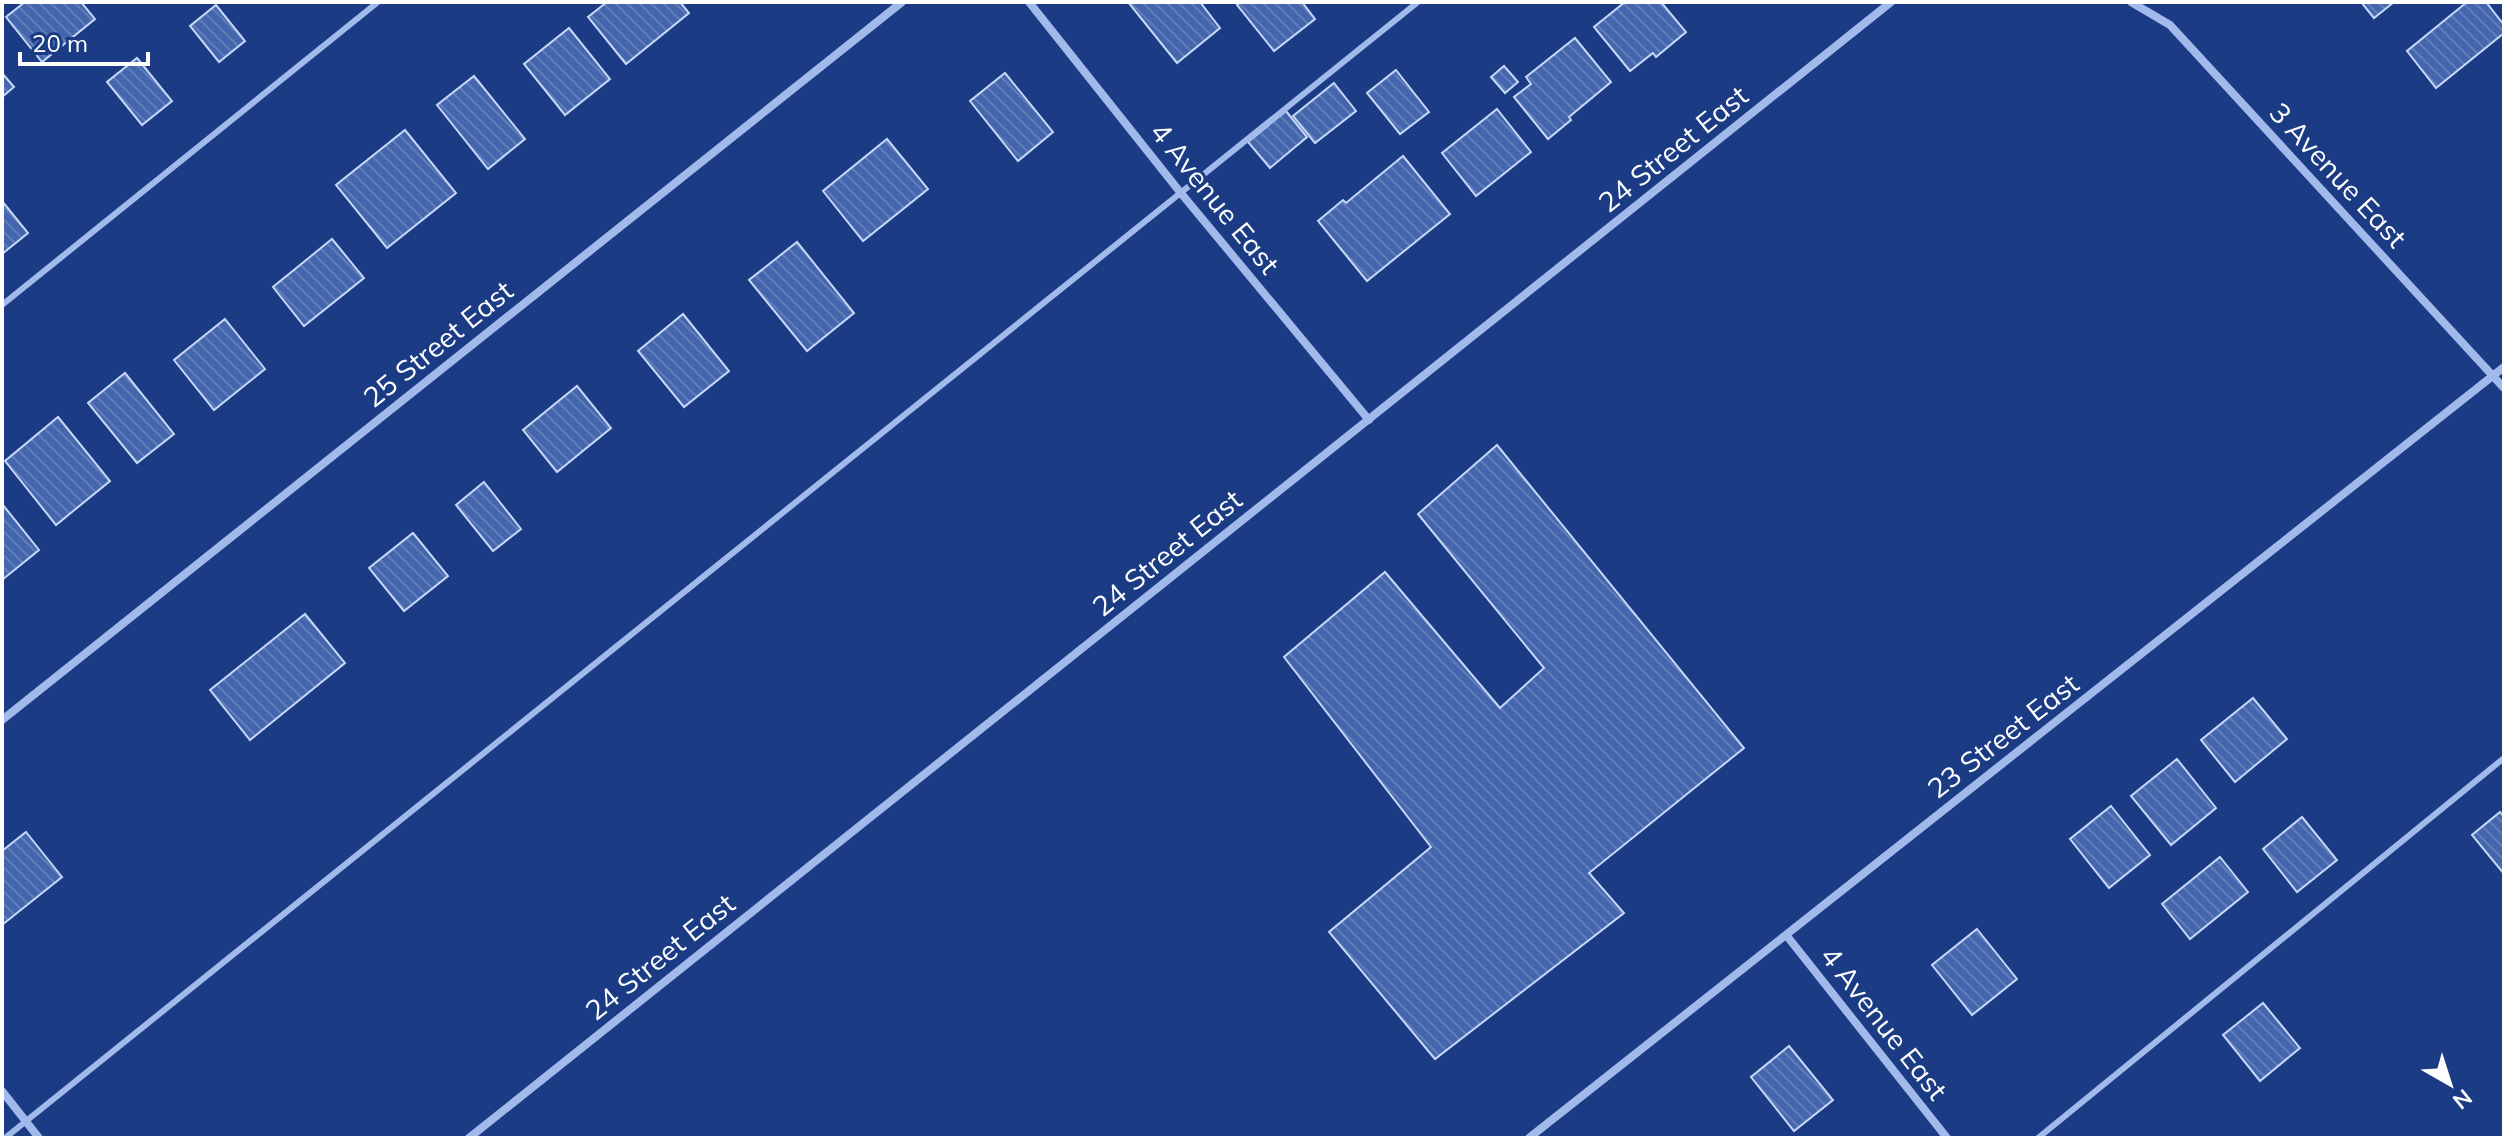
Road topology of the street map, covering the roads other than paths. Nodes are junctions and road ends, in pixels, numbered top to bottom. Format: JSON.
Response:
{"nodes":[{"id":1,"x":378,"y":2,"type":"edge"},
{"id":2,"x":902,"y":2,"type":"edge"},
{"id":3,"x":1029,"y":2,"type":"edge"},
{"id":4,"x":1418,"y":2,"type":"edge"},
{"id":5,"x":1891,"y":2,"type":"edge"},
{"id":6,"x":2131,"y":2,"type":"edge"},
{"id":7,"x":1180,"y":192,"type":"junction"},
{"id":8,"x":2,"y":305,"type":"edge"},
{"id":9,"x":2504,"y":367,"type":"edge"},
{"id":10,"x":2494,"y":375,"type":"junction"},
{"id":11,"x":2504,"y":388,"type":"edge"},
{"id":12,"x":1369,"y":420,"type":"junction"},
{"id":13,"x":2,"y":720,"type":"edge"},
{"id":14,"x":2504,"y":758,"type":"edge"},
{"id":15,"x":1787,"y":936,"type":"junction"},
{"id":16,"x":2,"y":1091,"type":"edge"},
{"id":17,"x":26,"y":1121,"type":"junction"},
{"id":18,"x":5,"y":1138,"type":"edge"},
{"id":19,"x":39,"y":1138,"type":"edge"},
{"id":20,"x":469,"y":1138,"type":"edge"},
{"id":21,"x":1529,"y":1138,"type":"edge"},
{"id":22,"x":1947,"y":1138,"type":"edge"},
{"id":23,"x":2038,"y":1138,"type":"edge"}],
"edges":[{"from":1,"to":8,"type":"lane"},
{"from":2,"to":13,"type":"street","name":"25 Street East"},
{"from":3,"to":7,"type":"street","name":"4 Avenue East"},
{"from":4,"to":7,"type":"lane"},
{"from":5,"to":12,"type":"street","name":"24 Street East"},
{"from":6,"to":10,"type":"street","name":"3 Avenue East"},
{"from":7,"to":12,"type":"street","name":"4 Avenue East"},
{"from":7,"to":17,"type":"lane"},
{"from":9,"to":10,"type":"street","name":"23 Street East"},
{"from":10,"to":11,"type":"street","name":"3 Avenue East"},
{"from":10,"to":15,"type":"street","name":"23 Street East"},
{"from":12,"to":20,"type":"street","name":"24 Street East"},
{"from":14,"to":23,"type":"lane"},
{"from":15,"to":21,"type":"street","name":"23 Street East"},
{"from":15,"to":22,"type":"street","name":"4 Avenue East"},
{"from":16,"to":17,"type":"street"},
{"from":17,"to":18,"type":"lane"},
{"from":17,"to":19,"type":"street"}]}
